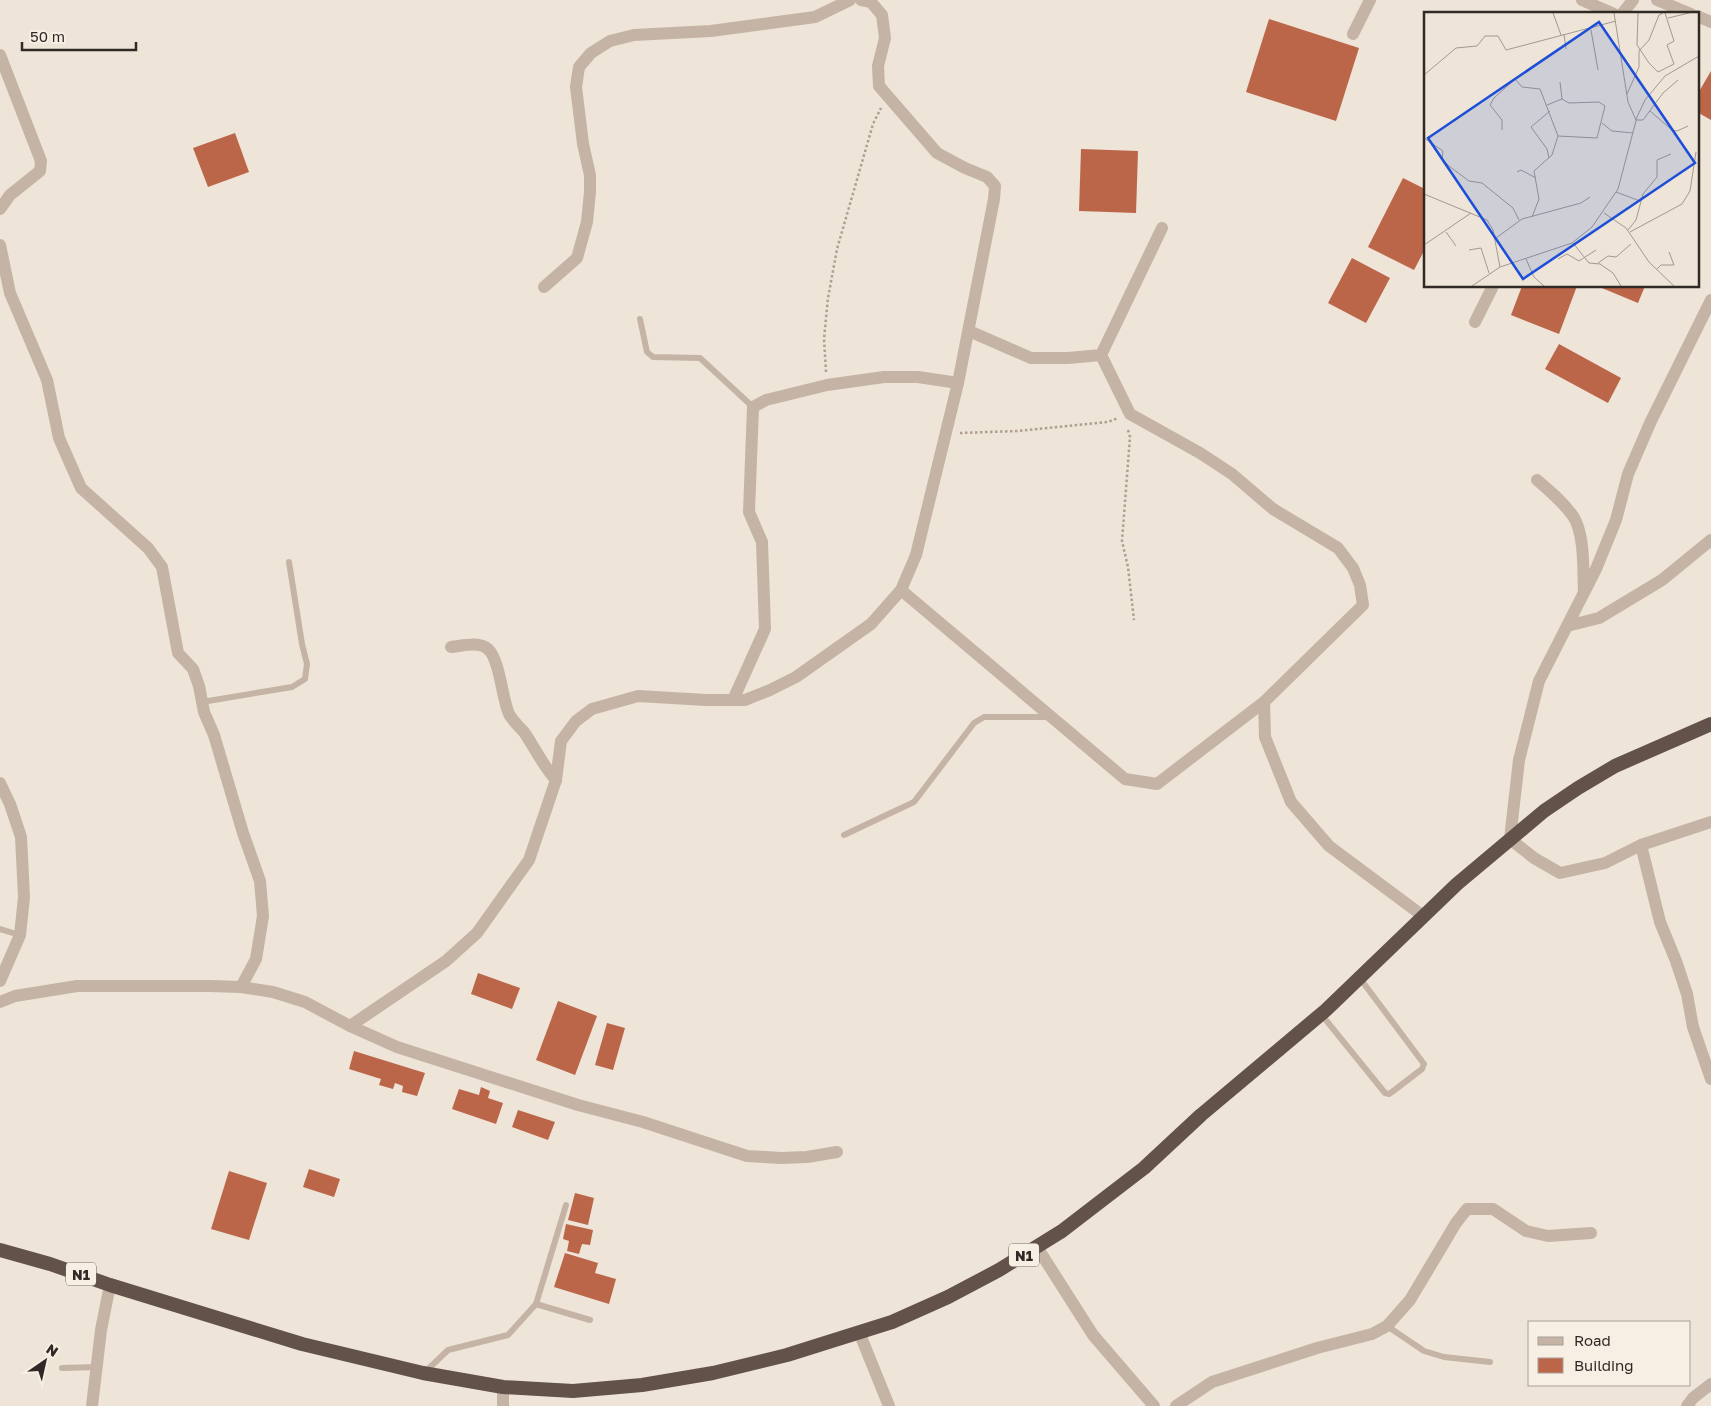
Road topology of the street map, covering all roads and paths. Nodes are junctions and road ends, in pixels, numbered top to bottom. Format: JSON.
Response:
{"nodes":[{"id":1,"x":850,"y":0,"type":"edge"},
{"id":2,"x":861,"y":0,"type":"edge"},
{"id":3,"x":1370,"y":0,"type":"edge"},
{"id":4,"x":1582,"y":0,"type":"edge"},
{"id":5,"x":1633,"y":0,"type":"edge"},
{"id":6,"x":1657,"y":0,"type":"edge"},
{"id":7,"x":1609,"y":12,"type":"edge"},
{"id":8,"x":1624,"y":12,"type":"edge"},
{"id":9,"x":1686,"y":12,"type":"edge"},
{"id":10,"x":1698,"y":16,"type":"edge"},
{"id":11,"x":1711,"y":22,"type":"edge"},
{"id":12,"x":1353,"y":34,"type":"dead end"},
{"id":13,"x":0,"y":55,"type":"edge"},
{"id":14,"x":888,"y":96,"type":"junction"},
{"id":15,"x":0,"y":210,"type":"edge"},
{"id":16,"x":1162,"y":228,"type":"dead end"},
{"id":17,"x":0,"y":244,"type":"edge"},
{"id":18,"x":544,"y":287,"type":"dead end"},
{"id":19,"x":1492,"y":288,"type":"edge"},
{"id":20,"x":1711,"y":300,"type":"edge"},
{"id":21,"x":640,"y":319,"type":"dead end"},
{"id":22,"x":1475,"y":322,"type":"dead end"},
{"id":23,"x":969,"y":331,"type":"junction"},
{"id":24,"x":1101,"y":355,"type":"junction"},
{"id":25,"x":958,"y":383,"type":"junction"},
{"id":26,"x":826,"y":385,"type":"junction"},
{"id":27,"x":753,"y":407,"type":"junction"},
{"id":28,"x":1128,"y":415,"type":"junction"},
{"id":29,"x":946,"y":434,"type":"junction"},
{"id":30,"x":1538,"y":480,"type":"dead end"},
{"id":31,"x":1711,"y":540,"type":"edge"},
{"id":32,"x":289,"y":562,"type":"dead end"},
{"id":33,"x":901,"y":590,"type":"junction"},
{"id":34,"x":1584,"y":592,"type":"junction"},
{"id":35,"x":1134,"y":620,"type":"dead end"},
{"id":36,"x":1567,"y":626,"type":"junction"},
{"id":37,"x":451,"y":647,"type":"dead end"},
{"id":38,"x":733,"y":700,"type":"junction"},
{"id":39,"x":202,"y":702,"type":"junction"},
{"id":40,"x":1264,"y":702,"type":"junction"},
{"id":41,"x":1052,"y":717,"type":"junction"},
{"id":42,"x":1711,"y":724,"type":"edge"},
{"id":43,"x":556,"y":780,"type":"junction"},
{"id":44,"x":0,"y":783,"type":"edge"},
{"id":45,"x":1711,"y":822,"type":"edge"},
{"id":46,"x":844,"y":834,"type":"dead end"},
{"id":47,"x":1510,"y":839,"type":"junction"},
{"id":48,"x":1641,"y":845,"type":"junction"},
{"id":49,"x":1423,"y":916,"type":"junction"},
{"id":50,"x":0,"y":929,"type":"edge"},
{"id":51,"x":20,"y":935,"type":"junction"},
{"id":52,"x":1359,"y":977,"type":"junction"},
{"id":53,"x":0,"y":981,"type":"edge"},
{"id":54,"x":241,"y":987,"type":"junction"},
{"id":55,"x":0,"y":1002,"type":"edge"},
{"id":56,"x":1321,"y":1014,"type":"junction"},
{"id":57,"x":350,"y":1026,"type":"junction"},
{"id":58,"x":1711,"y":1079,"type":"edge"},
{"id":59,"x":837,"y":1152,"type":"dead end"},
{"id":60,"x":566,"y":1205,"type":"dead end"},
{"id":61,"x":1591,"y":1233,"type":"dead end"},
{"id":62,"x":1037,"y":1247,"type":"junction"},
{"id":63,"x":0,"y":1250,"type":"edge"},
{"id":64,"x":110,"y":1284,"type":"junction"},
{"id":65,"x":536,"y":1304,"type":"junction"},
{"id":66,"x":590,"y":1320,"type":"dead end"},
{"id":67,"x":1387,"y":1326,"type":"junction"},
{"id":68,"x":859,"y":1332,"type":"junction"},
{"id":69,"x":1490,"y":1362,"type":"dead end"},
{"id":70,"x":97,"y":1367,"type":"junction"},
{"id":71,"x":62,"y":1368,"type":"dead end"},
{"id":72,"x":424,"y":1374,"type":"junction"},
{"id":73,"x":1711,"y":1384,"type":"edge"},
{"id":74,"x":503,"y":1387,"type":"junction"},
{"id":75,"x":92,"y":1406,"type":"edge"},
{"id":76,"x":503,"y":1406,"type":"edge"},
{"id":77,"x":889,"y":1406,"type":"edge"},
{"id":78,"x":1154,"y":1406,"type":"edge"},
{"id":79,"x":1176,"y":1406,"type":"edge"},
{"id":80,"x":1687,"y":1406,"type":"edge"}],
"edges":[{"from":1,"to":18,"type":"street"},
{"from":2,"to":14,"type":"street"},
{"from":3,"to":12,"type":"street"},
{"from":4,"to":7,"type":"street"},
{"from":5,"to":8,"type":"street"},
{"from":6,"to":9,"type":"street"},
{"from":10,"to":11,"type":"street"},
{"from":13,"to":15,"type":"street"},
{"from":14,"to":23,"type":"street"},
{"from":14,"to":26,"type":"path"},
{"from":16,"to":24,"type":"street"},
{"from":17,"to":39,"type":"street"},
{"from":19,"to":22,"type":"street"},
{"from":20,"to":34,"type":"street"},
{"from":21,"to":27,"type":"lane"},
{"from":23,"to":24,"type":"street"},
{"from":23,"to":25,"type":"street"},
{"from":24,"to":28,"type":"street"},
{"from":25,"to":26,"type":"street"},
{"from":25,"to":29,"type":"street"},
{"from":26,"to":27,"type":"street"},
{"from":27,"to":38,"type":"street"},
{"from":28,"to":29,"type":"path"},
{"from":28,"to":35,"type":"path"},
{"from":28,"to":40,"type":"street"},
{"from":29,"to":33,"type":"street"},
{"from":30,"to":34,"type":"street"},
{"from":31,"to":36,"type":"street"},
{"from":32,"to":39,"type":"lane"},
{"from":33,"to":38,"type":"street"},
{"from":33,"to":41,"type":"street"},
{"from":34,"to":36,"type":"street"},
{"from":36,"to":47,"type":"street"},
{"from":37,"to":43,"type":"street"},
{"from":38,"to":43,"type":"street"},
{"from":39,"to":54,"type":"street"},
{"from":40,"to":41,"type":"street"},
{"from":40,"to":49,"type":"street"},
{"from":41,"to":46,"type":"lane"},
{"from":42,"to":47,"type":"highway","number":"N1"},
{"from":43,"to":57,"type":"street"},
{"from":44,"to":51,"type":"street"},
{"from":45,"to":48,"type":"street"},
{"from":47,"to":48,"type":"street"},
{"from":47,"to":49,"type":"highway","number":"N1"},
{"from":48,"to":58,"type":"street"},
{"from":49,"to":52,"type":"highway","number":"N1"},
{"from":50,"to":51,"type":"lane"},
{"from":51,"to":53,"type":"street"},
{"from":52,"to":56,"type":"highway","number":"N1"},
{"from":52,"to":56,"type":"lane"},
{"from":54,"to":55,"type":"street"},
{"from":54,"to":57,"type":"street"},
{"from":56,"to":62,"type":"highway","number":"N1"},
{"from":57,"to":59,"type":"street"},
{"from":60,"to":65,"type":"lane"},
{"from":61,"to":67,"type":"street"},
{"from":62,"to":68,"type":"highway","number":"N1"},
{"from":62,"to":78,"type":"street"},
{"from":63,"to":64,"type":"highway","number":"N1"},
{"from":64,"to":70,"type":"street"},
{"from":64,"to":72,"type":"highway","number":"N1"},
{"from":65,"to":66,"type":"lane"},
{"from":65,"to":72,"type":"lane"},
{"from":67,"to":69,"type":"lane"},
{"from":67,"to":79,"type":"street"},
{"from":68,"to":74,"type":"highway","number":"N1"},
{"from":68,"to":77,"type":"street"},
{"from":70,"to":71,"type":"lane"},
{"from":70,"to":75,"type":"street"},
{"from":72,"to":74,"type":"highway","number":"N1"},
{"from":73,"to":80,"type":"street"},
{"from":74,"to":76,"type":"street"}]}
